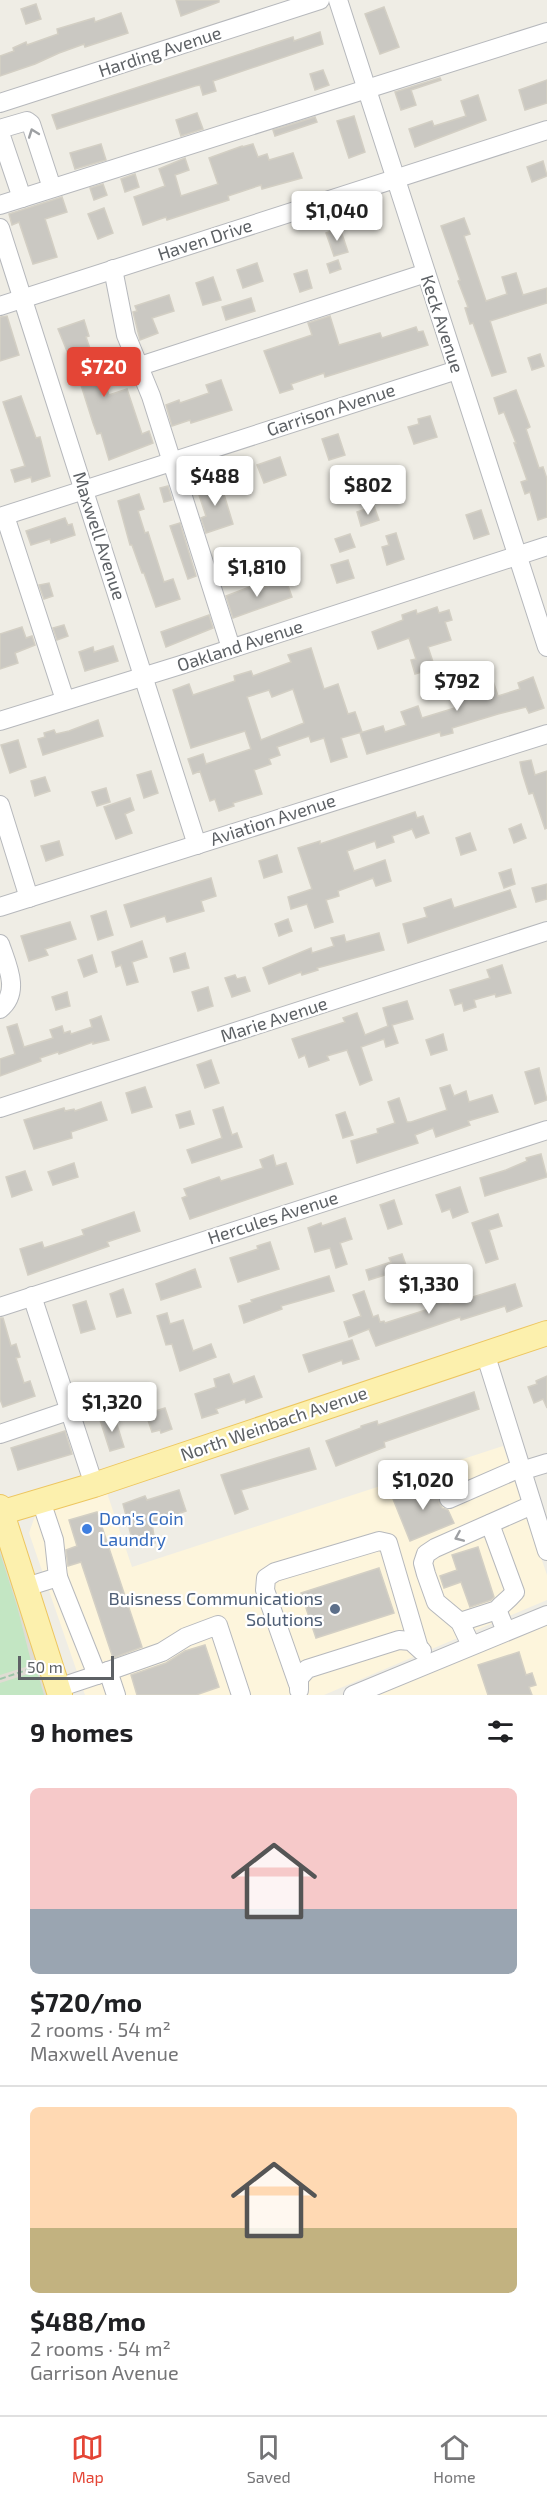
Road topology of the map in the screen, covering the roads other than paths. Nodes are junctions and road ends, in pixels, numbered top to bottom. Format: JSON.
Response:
{"nodes":[{"id":1,"x":320,"y":0,"type":"edge"},
{"id":2,"x":338,"y":0,"type":"edge"},
{"id":3,"x":547,"y":32,"type":"edge"},
{"id":4,"x":366,"y":89,"type":"junction"},
{"id":5,"x":0,"y":103,"type":"edge"},
{"id":6,"x":547,"y":130,"type":"edge"},
{"id":7,"x":395,"y":178,"type":"junction"},
{"id":8,"x":52,"y":188,"type":"junction"},
{"id":9,"x":22,"y":198,"type":"junction"},
{"id":10,"x":0,"y":205,"type":"edge"},
{"id":11,"x":0,"y":228,"type":"edge"},
{"id":12,"x":113,"y":269,"type":"junction"},
{"id":13,"x":426,"y":273,"type":"junction"},
{"id":14,"x":23,"y":299,"type":"junction"},
{"id":15,"x":0,"y":306,"type":"edge"},
{"id":16,"x":140,"y":366,"type":"junction"},
{"id":17,"x":457,"y":370,"type":"junction"},
{"id":18,"x":171,"y":462,"type":"junction"},
{"id":19,"x":84,"y":490,"type":"junction"},
{"id":20,"x":2,"y":516,"type":"edge"},
{"id":21,"x":547,"y":546,"type":"edge"},
{"id":22,"x":518,"y":556,"type":"junction"},
{"id":23,"x":547,"y":647,"type":"edge"},
{"id":24,"x":231,"y":648,"type":"junction"},
{"id":25,"x":144,"y":675,"type":"junction"},
{"id":26,"x":65,"y":700,"type":"junction"},
{"id":27,"x":0,"y":721,"type":"edge"},
{"id":28,"x":547,"y":734,"type":"edge"},
{"id":29,"x":0,"y":805,"type":"edge"},
{"id":30,"x":197,"y":845,"type":"junction"},
{"id":31,"x":29,"y":898,"type":"junction"},
{"id":32,"x":0,"y":907,"type":"edge"},
{"id":33,"x":547,"y":931,"type":"edge"},
{"id":34,"x":0,"y":944,"type":"edge"},
{"id":35,"x":0,"y":1009,"type":"edge"},
{"id":36,"x":0,"y":1108,"type":"edge"},
{"id":37,"x":547,"y":1130,"type":"edge"},
{"id":38,"x":32,"y":1296,"type":"junction"},
{"id":39,"x":0,"y":1306,"type":"edge"},
{"id":40,"x":547,"y":1333,"type":"edge"},
{"id":41,"x":485,"y":1353,"type":"junction"},
{"id":42,"x":71,"y":1410,"type":"junction"},
{"id":43,"x":0,"y":1434,"type":"edge"},
{"id":44,"x":547,"y":1463,"type":"edge"},
{"id":45,"x":521,"y":1470,"type":"junction"},
{"id":46,"x":94,"y":1485,"type":"junction"},
{"id":47,"x":449,"y":1499,"type":"dead end"},
{"id":48,"x":41,"y":1502,"type":"junction"},
{"id":49,"x":532,"y":1505,"type":"junction"},
{"id":50,"x":1,"y":1511,"type":"edge"},
{"id":51,"x":490,"y":1524,"type":"junction"},
{"id":52,"x":546,"y":1543,"type":"edge"},
{"id":53,"x":58,"y":1577,"type":"junction"},
{"id":54,"x":26,"y":1587,"type":"junction"},
{"id":55,"x":497,"y":1610,"type":"junction"},
{"id":56,"x":547,"y":1615,"type":"edge"},
{"id":57,"x":460,"y":1622,"type":"junction"},
{"id":58,"x":506,"y":1631,"type":"junction"},
{"id":59,"x":417,"y":1645,"type":"junction"},
{"id":60,"x":471,"y":1646,"type":"junction"},
{"id":61,"x":430,"y":1663,"type":"junction"},
{"id":62,"x":102,"y":1673,"type":"junction"},
{"id":63,"x":299,"y":1690,"type":"edge"},
{"id":64,"x":59,"y":1692,"type":"edge"},
{"id":65,"x":116,"y":1695,"type":"edge"},
{"id":66,"x":241,"y":1695,"type":"edge"},
{"id":67,"x":353,"y":1695,"type":"edge"}],
"edges":[{"from":1,"to":5,"type":"street","name":"Harding Avenue"},
{"from":2,"to":4,"type":"street","name":"Keck Avenue"},
{"from":3,"to":4,"type":"street"},
{"from":4,"to":7,"type":"street","name":"Keck Avenue"},
{"from":4,"to":8,"type":"street"},
{"from":6,"to":7,"type":"street","name":"Haven Drive"},
{"from":7,"to":12,"type":"street","name":"Haven Drive"},
{"from":7,"to":13,"type":"street","name":"Keck Avenue"},
{"from":8,"to":9,"type":"street"},
{"from":8,"to":9,"type":"street","one_way":true},
{"from":9,"to":10,"type":"street"},
{"from":11,"to":14,"type":"street","name":"Maxwell Avenue"},
{"from":12,"to":14,"type":"street","name":"Haven Drive"},
{"from":12,"to":16,"type":"street"},
{"from":13,"to":16,"type":"street"},
{"from":13,"to":17,"type":"street","name":"Keck Avenue"},
{"from":14,"to":15,"type":"street","name":"Haven Drive"},
{"from":14,"to":19,"type":"street","name":"Maxwell Avenue"},
{"from":16,"to":18,"type":"street"},
{"from":17,"to":18,"type":"street","name":"Garrison Avenue"},
{"from":17,"to":22,"type":"street","name":"Keck Avenue"},
{"from":18,"to":19,"type":"street","name":"Garrison Avenue"},
{"from":18,"to":24,"type":"street"},
{"from":19,"to":20,"type":"street","name":"Garrison Avenue"},
{"from":19,"to":25,"type":"street","name":"Maxwell Avenue"},
{"from":20,"to":26,"type":"street"},
{"from":21,"to":22,"type":"street","name":"Oakland Avenue"},
{"from":22,"to":23,"type":"street","name":"Keck Avenue"},
{"from":22,"to":24,"type":"street","name":"Oakland Avenue"},
{"from":24,"to":25,"type":"street","name":"Oakland Avenue"},
{"from":25,"to":26,"type":"street","name":"Oakland Avenue"},
{"from":25,"to":30,"type":"street","name":"Maxwell Avenue"},
{"from":26,"to":27,"type":"street","name":"Oakland Avenue"},
{"from":28,"to":30,"type":"street","name":"Aviation Avenue"},
{"from":29,"to":31,"type":"street"},
{"from":30,"to":31,"type":"street","name":"Aviation Avenue"},
{"from":31,"to":32,"type":"street","name":"Aviation Avenue"},
{"from":33,"to":36,"type":"street","name":"Marie Avenue"},
{"from":34,"to":35,"type":"street"},
{"from":37,"to":38,"type":"street","name":"Hercules Avenue"},
{"from":38,"to":39,"type":"street","name":"Hercules Avenue"},
{"from":38,"to":42,"type":"street"},
{"from":40,"to":41,"type":"main road","name":"North Weinbach Avenue"},
{"from":41,"to":45,"type":"street"},
{"from":41,"to":46,"type":"main road","name":"North Weinbach Avenue"},
{"from":42,"to":43,"type":"street"},
{"from":42,"to":46,"type":"street"},
{"from":44,"to":45,"type":"street"},
{"from":45,"to":47,"type":"street"},
{"from":45,"to":49,"type":"street"},
{"from":46,"to":48,"type":"main road","name":"North Weinbach Avenue"},
{"from":48,"to":50,"type":"main road","name":"North Weinbach Avenue"},
{"from":48,"to":53,"type":"street"},
{"from":49,"to":51,"type":"street"},
{"from":49,"to":52,"type":"street"},
{"from":50,"to":54,"type":"main road"},
{"from":51,"to":55,"type":"street"},
{"from":51,"to":57,"type":"street","one_way":true},
{"from":53,"to":54,"type":"street"},
{"from":53,"to":62,"type":"street"},
{"from":54,"to":64,"type":"main road"},
{"from":55,"to":57,"type":"street"},
{"from":55,"to":58,"type":"street"},
{"from":56,"to":58,"type":"street"},
{"from":57,"to":60,"type":"street"},
{"from":58,"to":60,"type":"street"},
{"from":59,"to":61,"type":"street"},
{"from":59,"to":63,"type":"street"},
{"from":59,"to":63,"type":"street"},
{"from":60,"to":61,"type":"street"},
{"from":61,"to":67,"type":"street"},
{"from":62,"to":64,"type":"street"},
{"from":62,"to":65,"type":"street"},
{"from":62,"to":66,"type":"street"}]}
